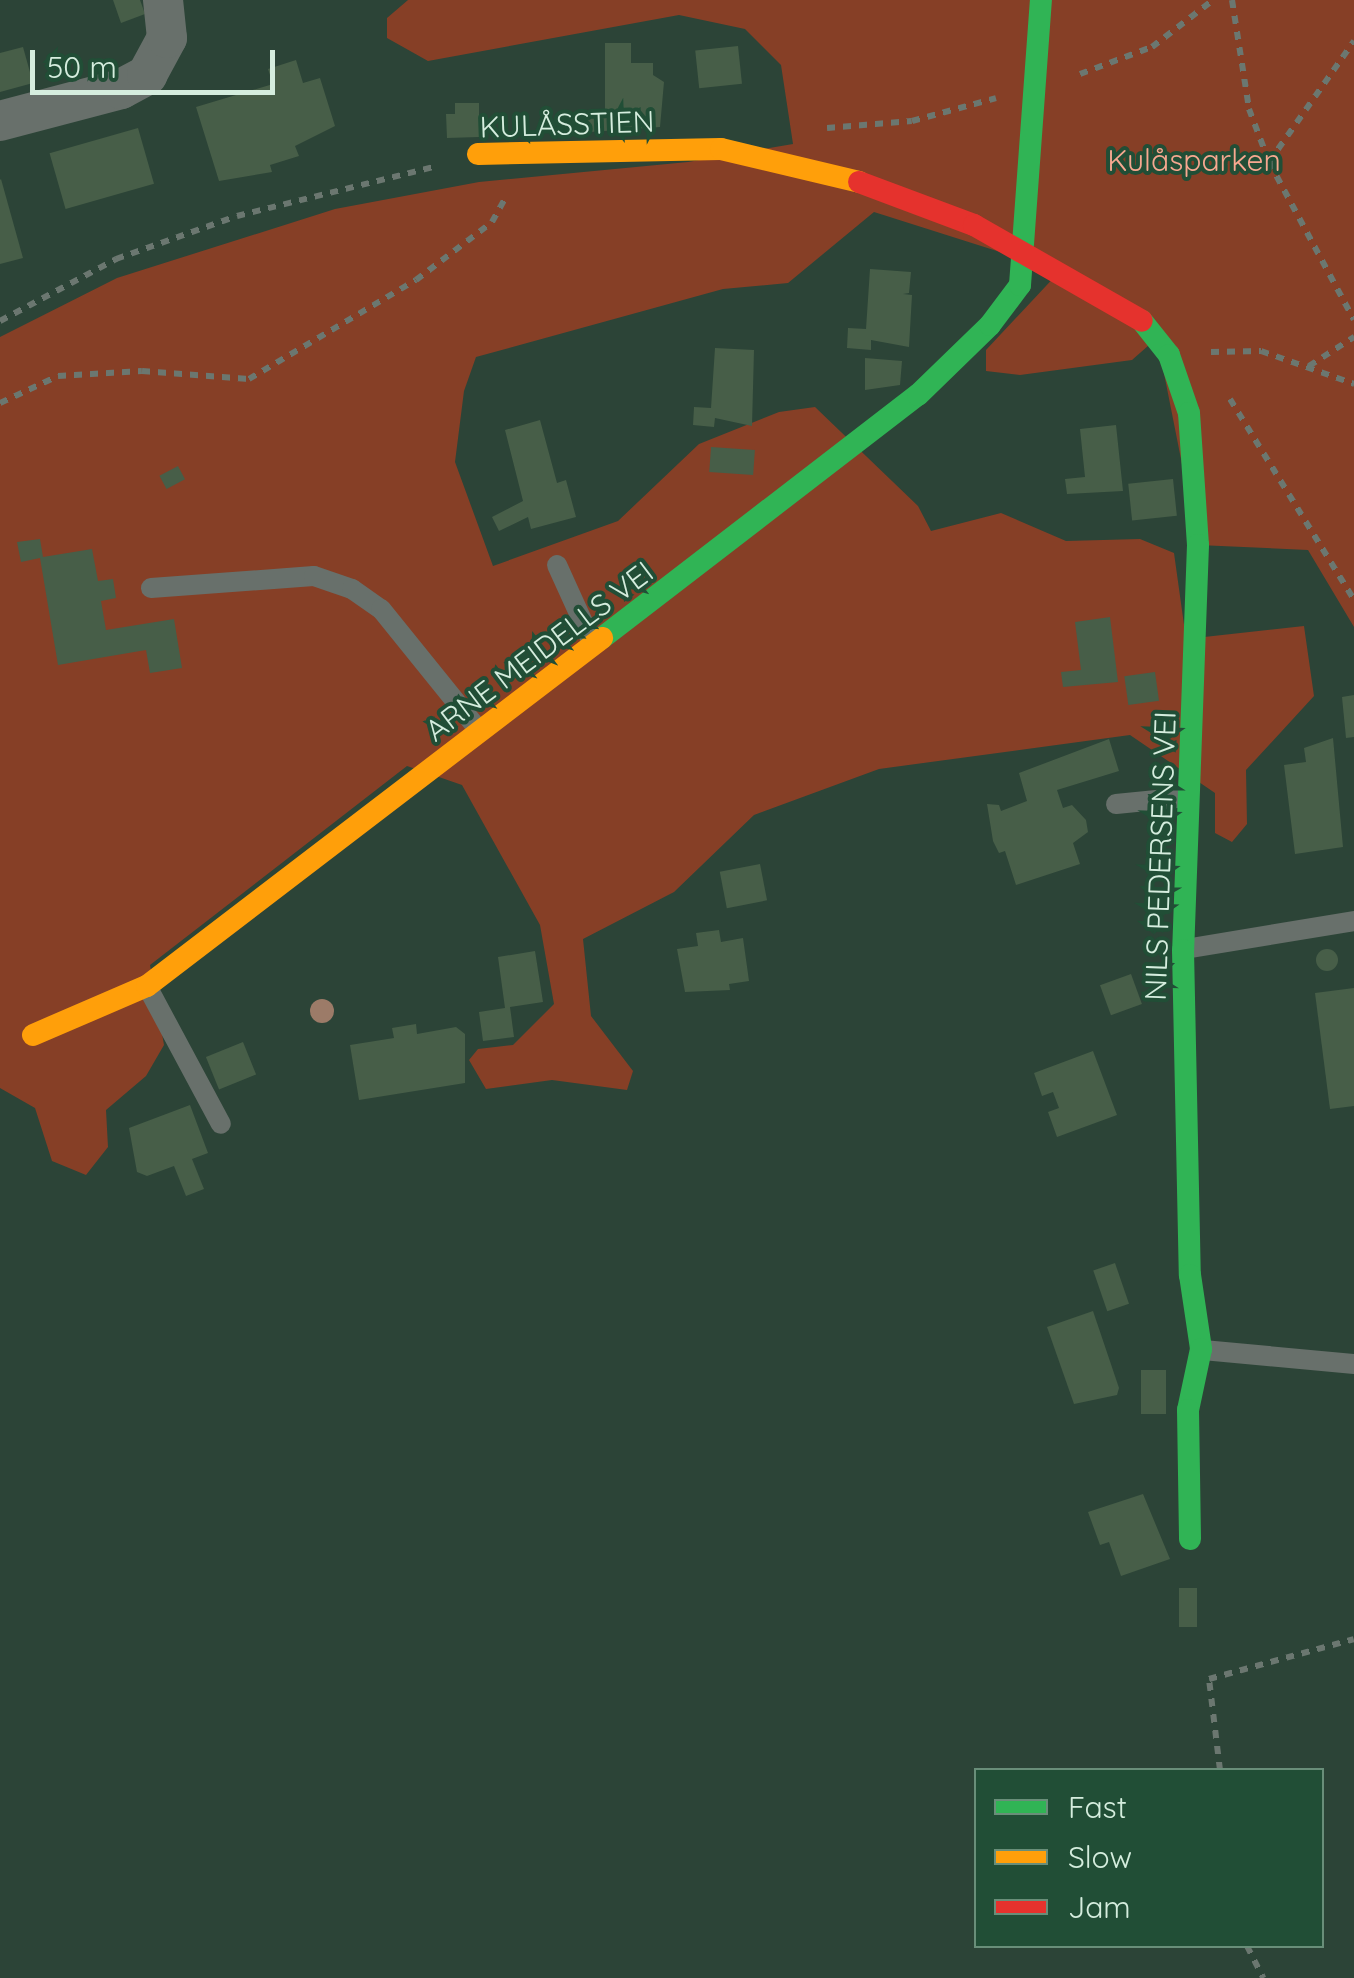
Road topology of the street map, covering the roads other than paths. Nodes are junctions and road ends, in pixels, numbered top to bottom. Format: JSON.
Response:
{"nodes":[{"id":1,"x":163,"y":0,"type":"edge"},
{"id":2,"x":1041,"y":0,"type":"edge"},
{"id":3,"x":0,"y":121,"type":"edge"},
{"id":4,"x":478,"y":154,"type":"road end"},
{"id":5,"x":1028,"y":254,"type":"junction"},
{"id":6,"x":557,"y":565,"type":"dead end"},
{"id":7,"x":151,"y":588,"type":"dead end"},
{"id":8,"x":594,"y":649,"type":"junction"},
{"id":9,"x":482,"y":733,"type":"junction"},
{"id":10,"x":1189,"y":797,"type":"junction"},
{"id":11,"x":1116,"y":804,"type":"dead end"},
{"id":12,"x":1354,"y":922,"type":"edge"},
{"id":13,"x":1183,"y":950,"type":"junction"},
{"id":14,"x":147,"y":986,"type":"junction"},
{"id":15,"x":33,"y":1035,"type":"dead end"},
{"id":16,"x":221,"y":1124,"type":"dead end"},
{"id":17,"x":1201,"y":1349,"type":"junction"},
{"id":18,"x":1354,"y":1364,"type":"edge"},
{"id":19,"x":1190,"y":1539,"type":"dead end"}],
"edges":[{"from":1,"to":3,"type":"street"},
{"from":2,"to":5,"type":"street","name":"ARNE MEIDELLS VEI"},
{"from":4,"to":5,"type":"street","name":"KULÅSSTIEN"},
{"from":5,"to":8,"type":"street","name":"ARNE MEIDELLS VEI"},
{"from":5,"to":10,"type":"street","name":"NILS PEDERSENS VEI"},
{"from":6,"to":8,"type":"lane"},
{"from":7,"to":9,"type":"lane"},
{"from":8,"to":9,"type":"street","name":"ARNE MEIDELLS VEI"},
{"from":9,"to":14,"type":"street","name":"ARNE MEIDELLS VEI"},
{"from":10,"to":11,"type":"lane"},
{"from":10,"to":13,"type":"street","name":"NILS PEDERSENS VEI"},
{"from":12,"to":13,"type":"lane"},
{"from":13,"to":17,"type":"street","name":"NILS PEDERSENS VEI"},
{"from":14,"to":15,"type":"street","name":"ARNE MEIDELLS VEI"},
{"from":14,"to":16,"type":"lane"},
{"from":17,"to":18,"type":"lane"},
{"from":17,"to":19,"type":"street","name":"NILS PEDERSENS VEI"}]}
